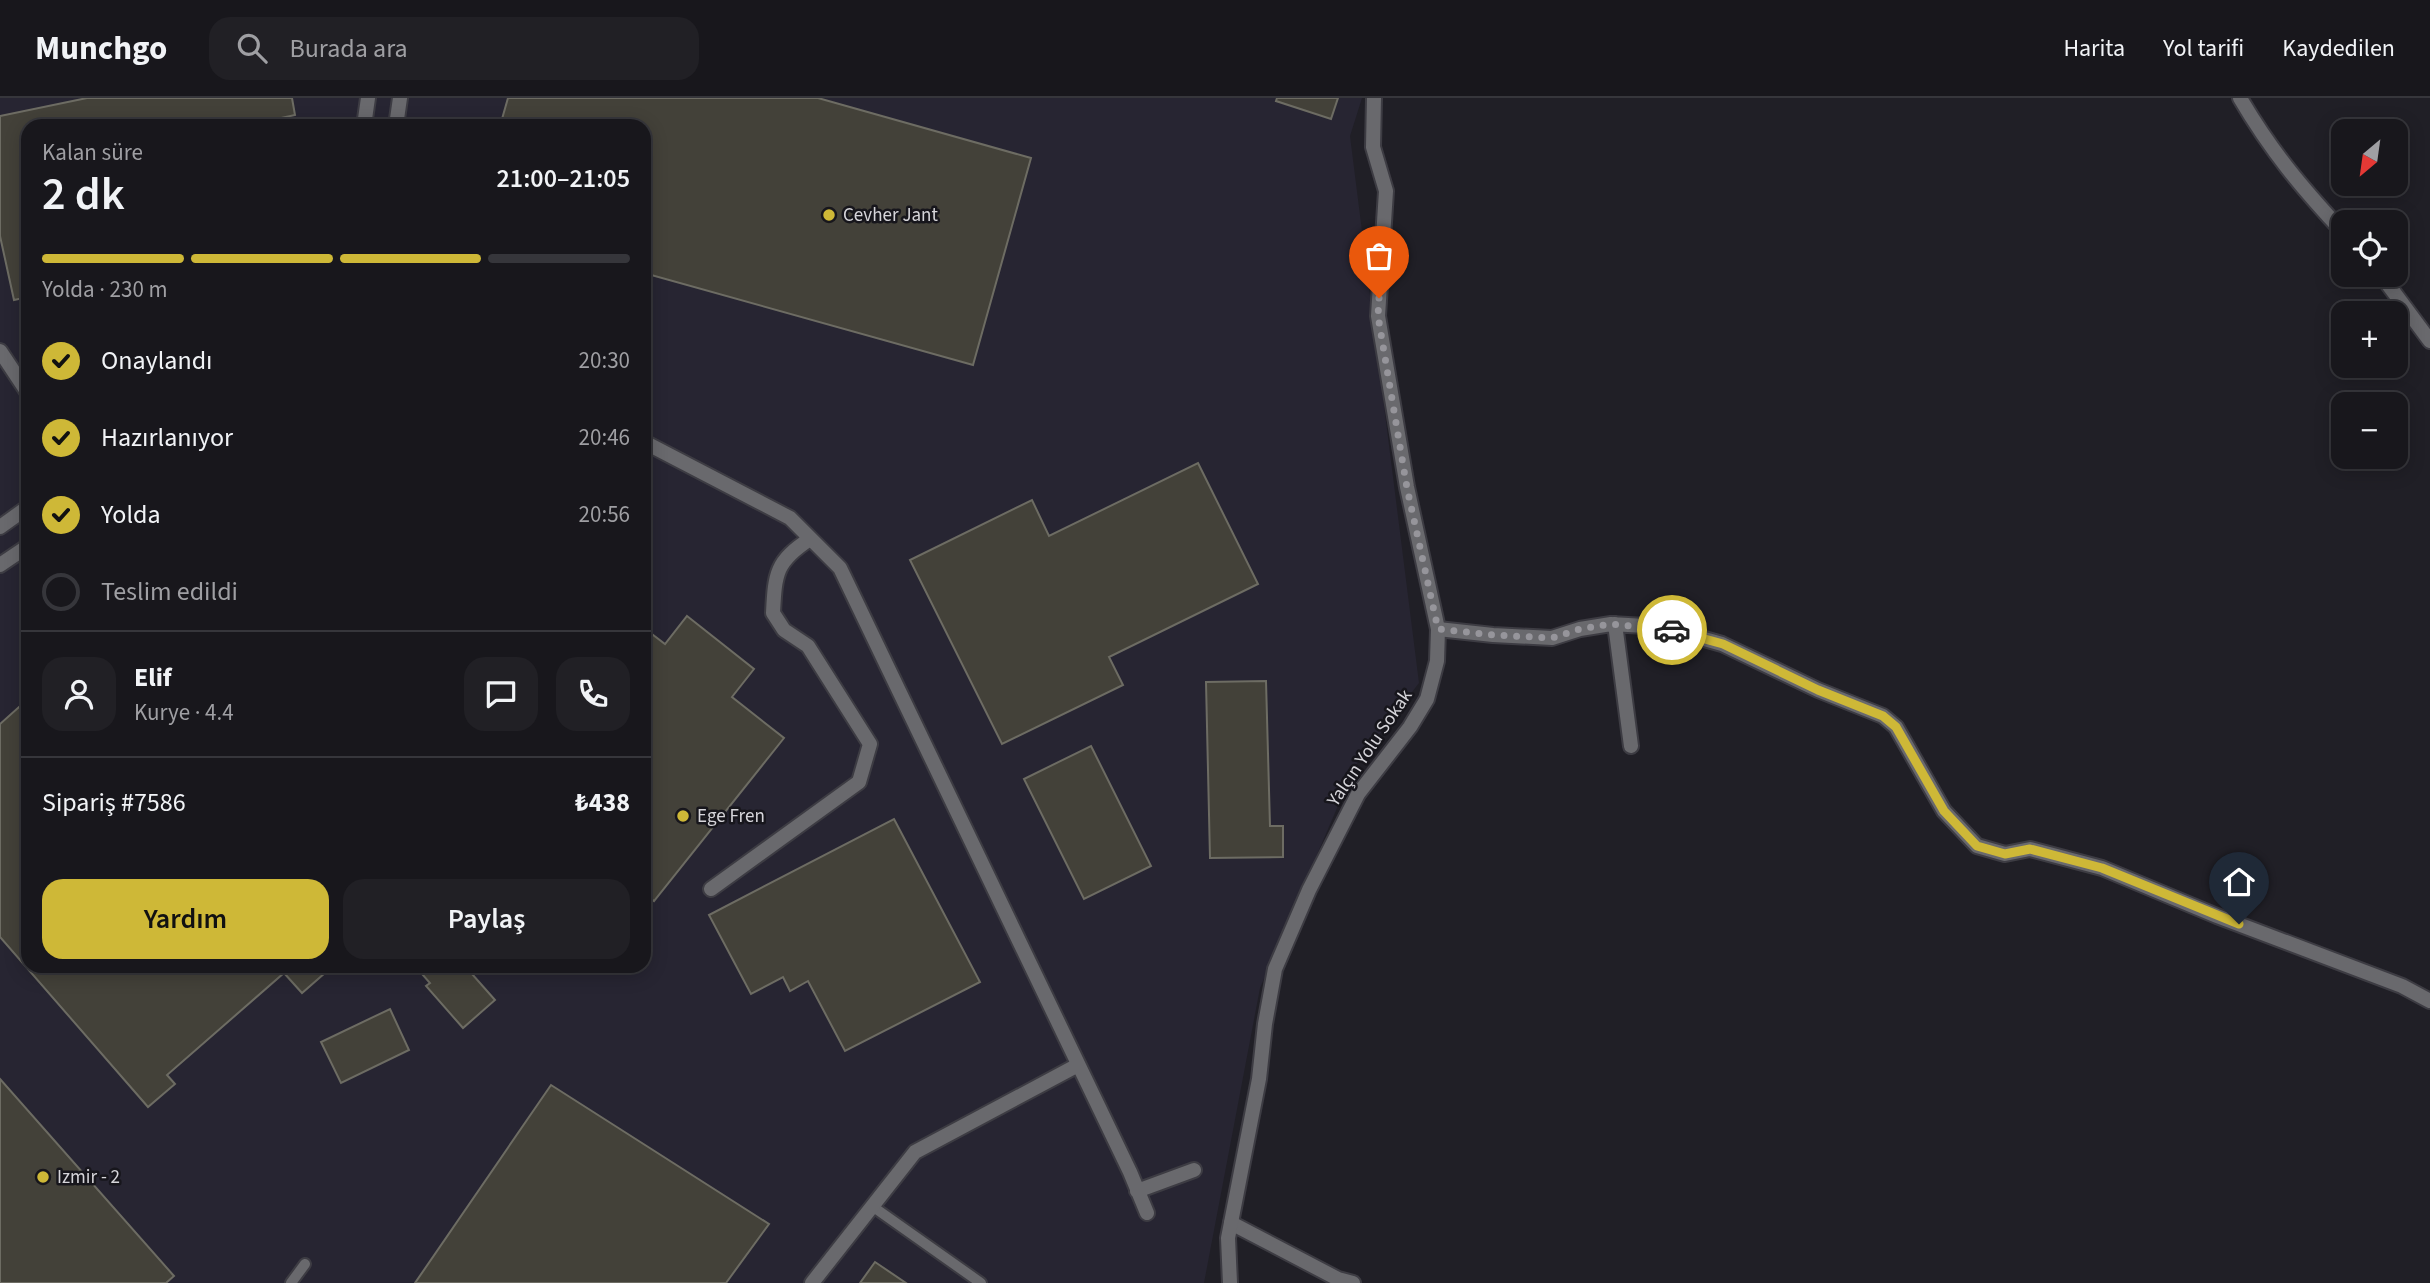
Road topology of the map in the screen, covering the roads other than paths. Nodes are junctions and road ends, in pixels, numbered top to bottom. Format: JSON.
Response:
{"nodes":[{"id":1,"x":368,"y":98,"type":"edge"},
{"id":2,"x":400,"y":98,"type":"edge"},
{"id":3,"x":1374,"y":98,"type":"edge"},
{"id":4,"x":2240,"y":98,"type":"edge"},
{"id":5,"x":366,"y":119,"type":"edge"},
{"id":6,"x":397,"y":119,"type":"edge"},
{"id":7,"x":2331,"y":219,"type":"edge"},
{"id":8,"x":2390,"y":287,"type":"edge"},
{"id":9,"x":2430,"y":341,"type":"edge"},
{"id":10,"x":0,"y":351,"type":"edge"},
{"id":11,"x":21,"y":382,"type":"edge"},
{"id":12,"x":651,"y":446,"type":"edge"},
{"id":13,"x":21,"y":513,"type":"edge"},
{"id":14,"x":0,"y":527,"type":"edge"},
{"id":15,"x":810,"y":538,"type":"junction"},
{"id":16,"x":21,"y":551,"type":"edge"},
{"id":17,"x":0,"y":565,"type":"edge"},
{"id":18,"x":1615,"y":624,"type":"junction"},
{"id":19,"x":1438,"y":629,"type":"junction"},
{"id":20,"x":1631,"y":746,"type":"dead end"},
{"id":21,"x":711,"y":889,"type":"dead end"},
{"id":22,"x":2430,"y":1001,"type":"edge"},
{"id":23,"x":1078,"y":1065,"type":"junction"},
{"id":24,"x":1194,"y":1170,"type":"dead end"},
{"id":25,"x":1138,"y":1191,"type":"junction"},
{"id":26,"x":872,"y":1206,"type":"junction"},
{"id":27,"x":1146,"y":1213,"type":"dead end"},
{"id":28,"x":1231,"y":1223,"type":"junction"},
{"id":29,"x":305,"y":1264,"type":"dead end"},
{"id":30,"x":291,"y":1283,"type":"edge"},
{"id":31,"x":812,"y":1283,"type":"edge"},
{"id":32,"x":981,"y":1283,"type":"edge"},
{"id":33,"x":1230,"y":1283,"type":"edge"},
{"id":34,"x":1353,"y":1283,"type":"edge"}],
"edges":[{"from":1,"to":5,"type":"street"},
{"from":2,"to":6,"type":"street"},
{"from":3,"to":19,"type":"street","name":"Yalçın Yolu Sokak"},
{"from":4,"to":7,"type":"street"},
{"from":8,"to":9,"type":"street"},
{"from":10,"to":11,"type":"street"},
{"from":12,"to":15,"type":"street"},
{"from":13,"to":14,"type":"street"},
{"from":15,"to":21,"type":"street"},
{"from":15,"to":23,"type":"street"},
{"from":16,"to":17,"type":"street"},
{"from":18,"to":19,"type":"street"},
{"from":18,"to":20,"type":"street"},
{"from":18,"to":22,"type":"street"},
{"from":19,"to":28,"type":"street","name":"Yalçın Yolu Sokak"},
{"from":23,"to":25,"type":"street"},
{"from":23,"to":26,"type":"street"},
{"from":24,"to":25,"type":"street"},
{"from":25,"to":27,"type":"street"},
{"from":26,"to":31,"type":"street"},
{"from":26,"to":32,"type":"lane"},
{"from":28,"to":33,"type":"street","name":"Yalçın Yolu Sokak"},
{"from":28,"to":34,"type":"street"},
{"from":29,"to":30,"type":"lane"}]}
